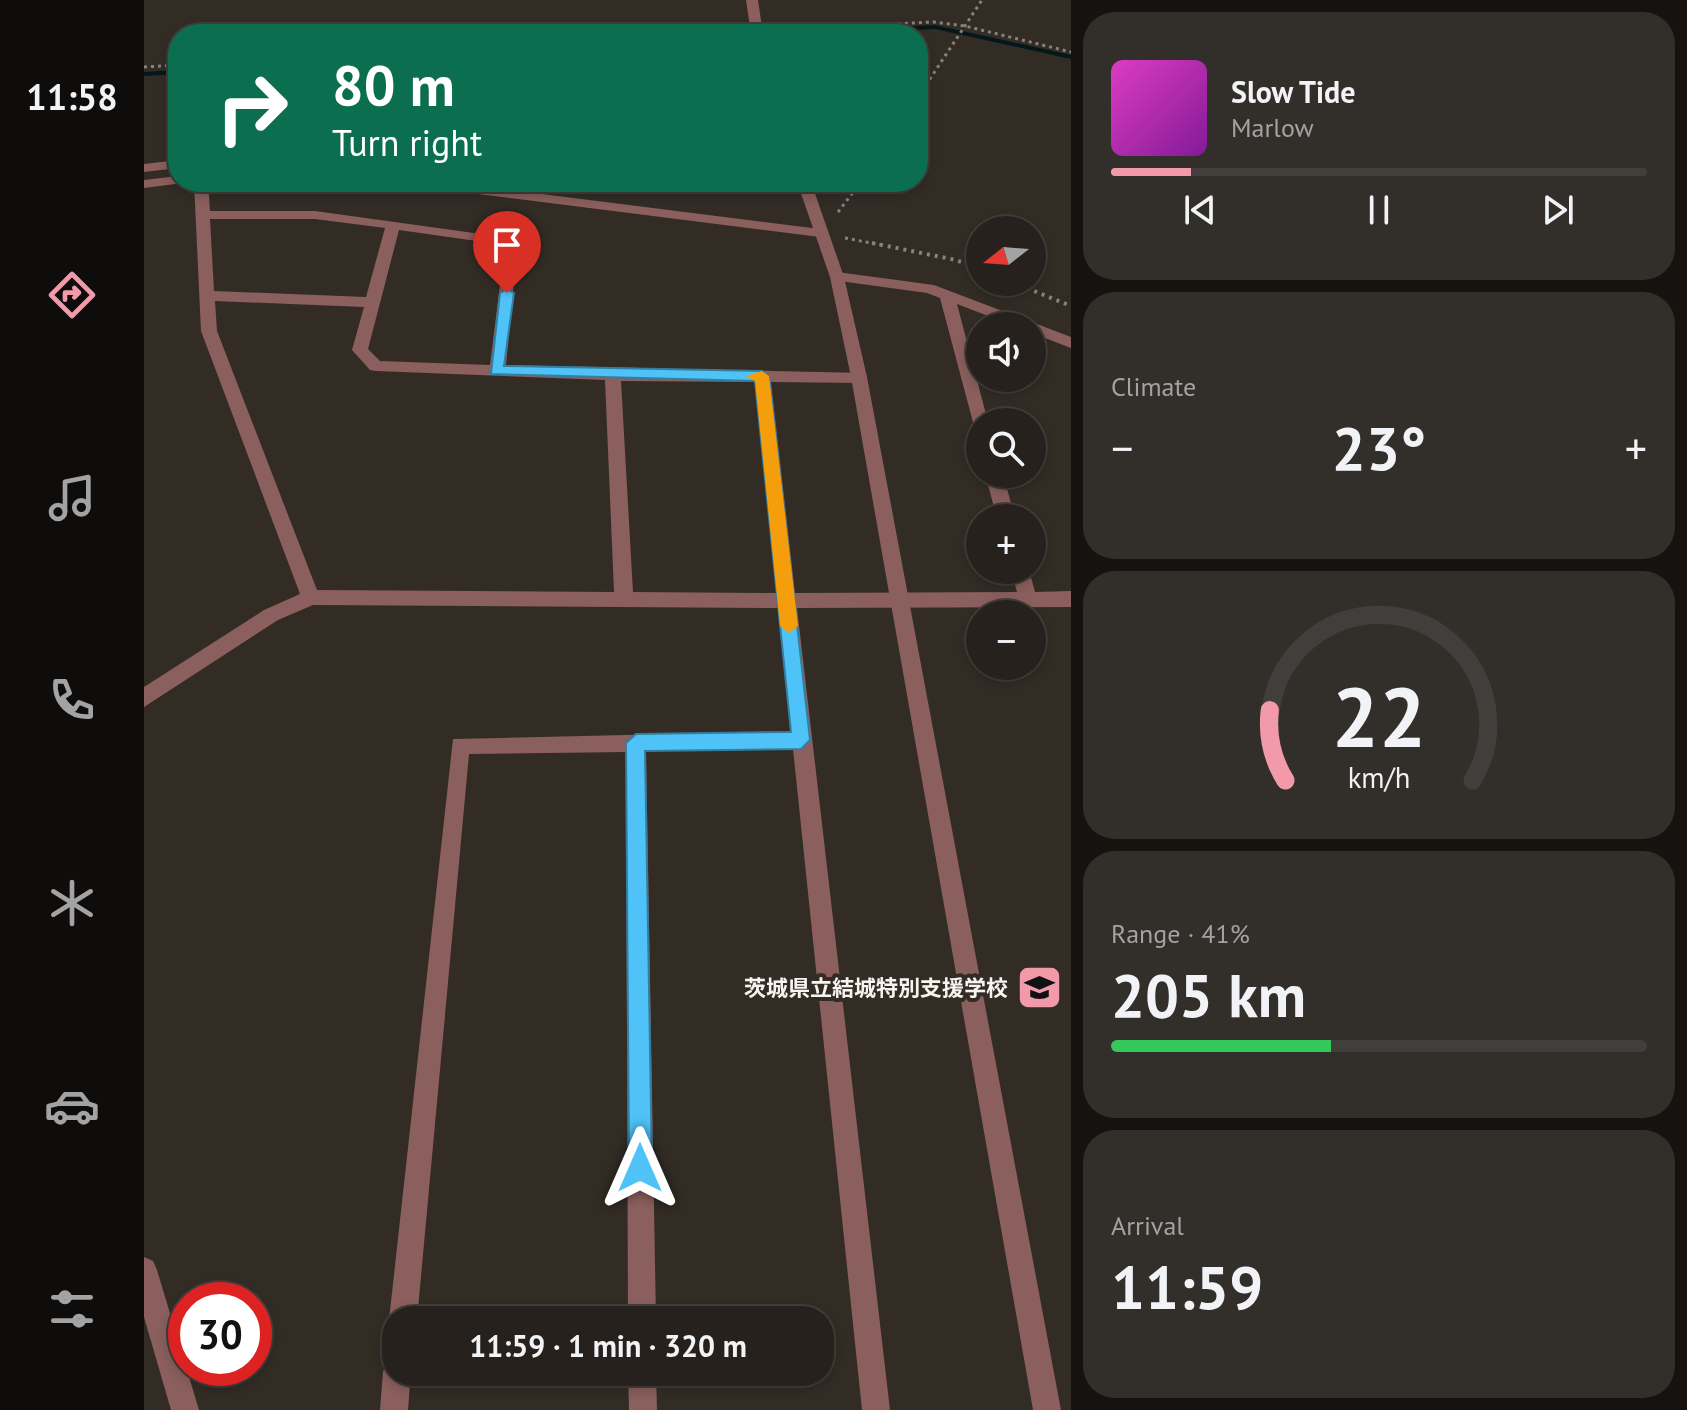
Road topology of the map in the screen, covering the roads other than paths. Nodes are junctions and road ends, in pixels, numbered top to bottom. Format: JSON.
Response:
{"nodes":[{"id":1,"x":752,"y":0,"type":"edge"},
{"id":2,"x":756,"y":24,"type":"edge"},
{"id":3,"x":168,"y":165,"type":"edge"},
{"id":4,"x":144,"y":168,"type":"edge"},
{"id":5,"x":168,"y":181,"type":"edge"},
{"id":6,"x":144,"y":184,"type":"edge"},
{"id":7,"x":201,"y":192,"type":"edge"},
{"id":8,"x":506,"y":192,"type":"edge"},
{"id":9,"x":807,"y":192,"type":"edge"},
{"id":10,"x":202,"y":215,"type":"junction"},
{"id":11,"x":393,"y":225,"type":"junction"},
{"id":12,"x":818,"y":226,"type":"junction"},
{"id":13,"x":837,"y":277,"type":"junction"},
{"id":14,"x":946,"y":293,"type":"junction"},
{"id":15,"x":206,"y":296,"type":"junction"},
{"id":16,"x":373,"y":302,"type":"junction"},
{"id":17,"x":993,"y":312,"type":"edge"},
{"id":18,"x":1046,"y":333,"type":"edge"},
{"id":19,"x":1071,"y":343,"type":"edge"},
{"id":20,"x":497,"y":370,"type":"junction"},
{"id":21,"x":613,"y":375,"type":"junction"},
{"id":22,"x":762,"y":376,"type":"junction"},
{"id":23,"x":859,"y":377,"type":"junction"},
{"id":24,"x":976,"y":408,"type":"edge"},
{"id":25,"x":1024,"y":584,"type":"edge"},
{"id":26,"x":311,"y":597,"type":"junction"},
{"id":27,"x":624,"y":597,"type":"junction"},
{"id":28,"x":1071,"y":599,"type":"edge"},
{"id":29,"x":786,"y":600,"type":"junction"},
{"id":30,"x":1028,"y":600,"type":"joint"},
{"id":31,"x":966,"y":601,"type":"edge"},
{"id":32,"x":902,"y":603,"type":"junction"},
{"id":33,"x":144,"y":698,"type":"edge"},
{"id":34,"x":801,"y":740,"type":"junction"},
{"id":35,"x":636,"y":743,"type":"junction"},
{"id":36,"x":144,"y":1270,"type":"edge"},
{"id":37,"x":404,"y":1306,"type":"edge"},
{"id":38,"x":642,"y":1306,"type":"edge"},
{"id":39,"x":396,"y":1386,"type":"edge"},
{"id":40,"x":642,"y":1386,"type":"edge"},
{"id":41,"x":185,"y":1410,"type":"edge"},
{"id":42,"x":394,"y":1410,"type":"edge"},
{"id":43,"x":643,"y":1410,"type":"edge"},
{"id":44,"x":876,"y":1410,"type":"edge"},
{"id":45,"x":1047,"y":1410,"type":"edge"}],
"edges":[{"from":1,"to":2,"type":"street"},
{"from":3,"to":4,"type":"street"},
{"from":5,"to":6,"type":"street"},
{"from":7,"to":10,"type":"street"},
{"from":8,"to":12,"type":"street"},
{"from":9,"to":12,"type":"street"},
{"from":10,"to":11,"type":"street"},
{"from":10,"to":15,"type":"street"},
{"from":11,"to":16,"type":"street"},
{"from":11,"to":20,"type":"street"},
{"from":12,"to":13,"type":"street"},
{"from":13,"to":14,"type":"street"},
{"from":13,"to":23,"type":"street"},
{"from":14,"to":17,"type":"street"},
{"from":14,"to":24,"type":"street"},
{"from":15,"to":16,"type":"street"},
{"from":15,"to":26,"type":"street"},
{"from":16,"to":20,"type":"street"},
{"from":18,"to":19,"type":"street"},
{"from":20,"to":21,"type":"street"},
{"from":21,"to":22,"type":"street"},
{"from":21,"to":27,"type":"street"},
{"from":22,"to":23,"type":"street"},
{"from":22,"to":29,"type":"street"},
{"from":23,"to":32,"type":"street"},
{"from":25,"to":30,"type":"street"},
{"from":26,"to":27,"type":"street"},
{"from":26,"to":33,"type":"street"},
{"from":27,"to":29,"type":"street"},
{"from":28,"to":30,"type":"street"},
{"from":29,"to":32,"type":"street"},
{"from":29,"to":34,"type":"street"},
{"from":31,"to":32,"type":"street"},
{"from":32,"to":45,"type":"street"},
{"from":34,"to":35,"type":"street"},
{"from":34,"to":44,"type":"street"},
{"from":35,"to":37,"type":"street"},
{"from":35,"to":38,"type":"street"},
{"from":36,"to":41,"type":"street"},
{"from":39,"to":42,"type":"street"},
{"from":40,"to":43,"type":"street"}]}
